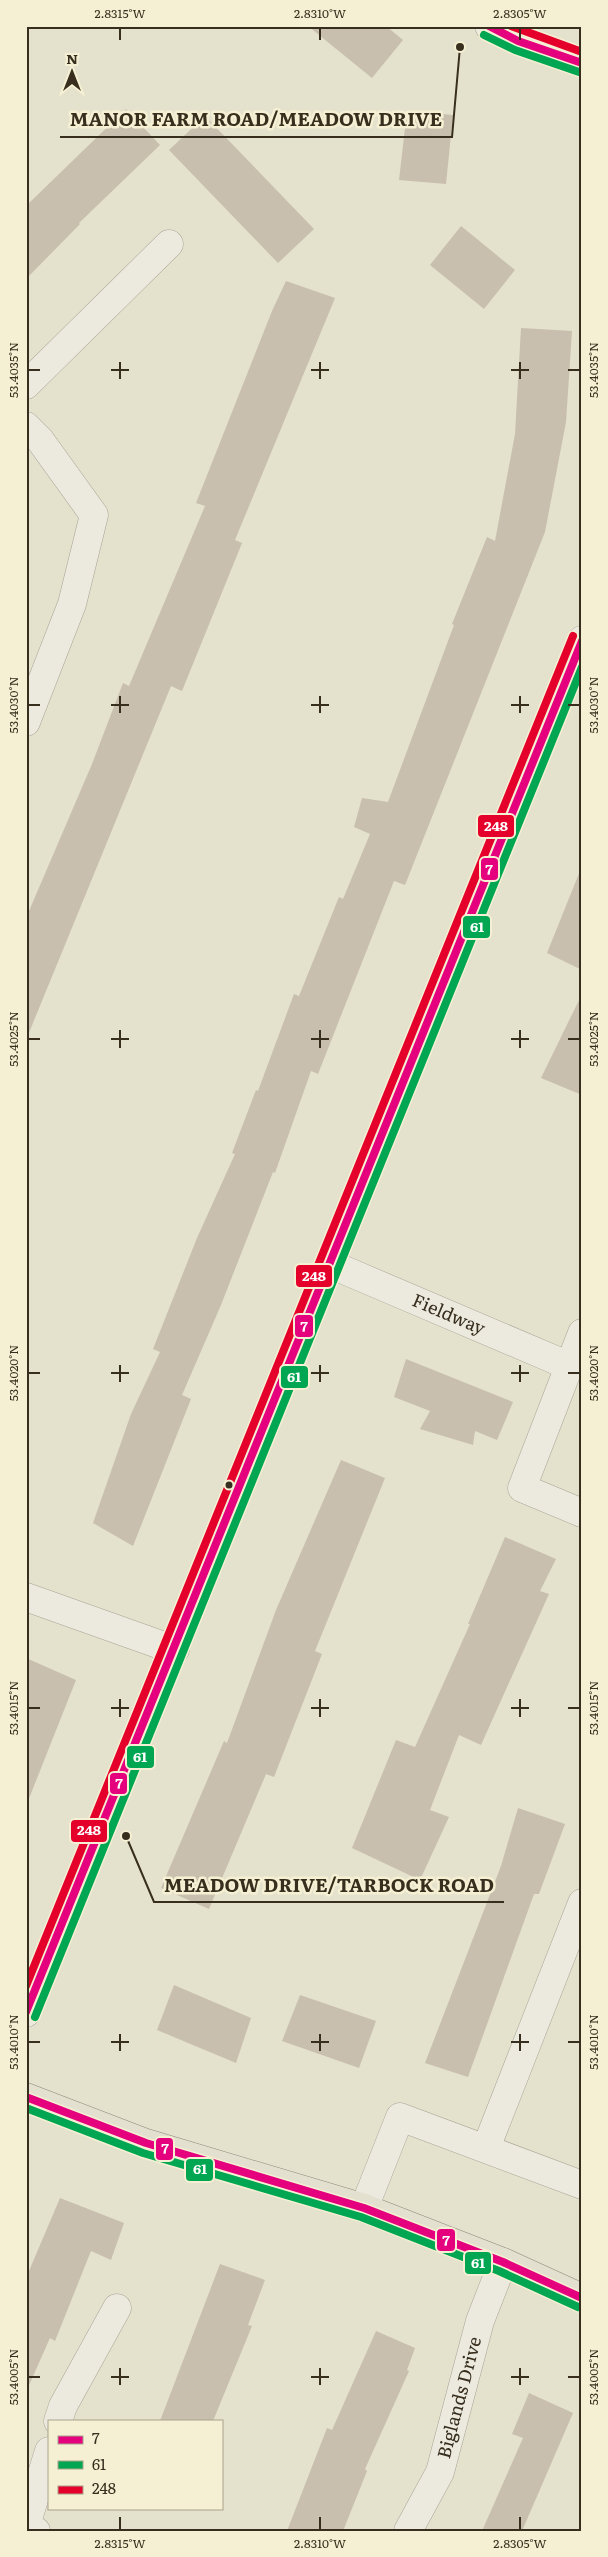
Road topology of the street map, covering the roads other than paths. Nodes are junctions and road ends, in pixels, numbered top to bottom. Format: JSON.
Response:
{"nodes":[{"id":1,"x":489,"y":26,"type":"edge"},
{"id":2,"x":582,"y":63,"type":"edge"},
{"id":3,"x":169,"y":244,"type":"dead end"},
{"id":4,"x":26,"y":385,"type":"edge"},
{"id":5,"x":26,"y":426,"type":"edge"},
{"id":6,"x":582,"y":640,"type":"edge"},
{"id":7,"x":26,"y":722,"type":"edge"},
{"id":8,"x":330,"y":1264,"type":"junction"},
{"id":9,"x":582,"y":1333,"type":"edge"},
{"id":10,"x":567,"y":1365,"type":"junction"},
{"id":11,"x":582,"y":1513,"type":"edge"},
{"id":12,"x":26,"y":1597,"type":"edge"},
{"id":13,"x":174,"y":1650,"type":"junction"},
{"id":14,"x":582,"y":1903,"type":"edge"},
{"id":15,"x":26,"y":2012,"type":"edge"},
{"id":16,"x":26,"y":2097,"type":"edge"},
{"id":17,"x":486,"y":2148,"type":"junction"},
{"id":18,"x":582,"y":2185,"type":"edge"},
{"id":19,"x":364,"y":2208,"type":"junction"},
{"id":20,"x":503,"y":2262,"type":"junction"},
{"id":21,"x":582,"y":2298,"type":"edge"},
{"id":22,"x":117,"y":2308,"type":"dead end"},
{"id":23,"x":58,"y":2420,"type":"edge"},
{"id":24,"x":48,"y":2455,"type":"edge"},
{"id":25,"x":26,"y":2525,"type":"edge"},
{"id":26,"x":36,"y":2531,"type":"edge"},
{"id":27,"x":408,"y":2531,"type":"edge"}],
"edges":[{"from":1,"to":2,"type":"street"},
{"from":3,"to":4,"type":"street"},
{"from":5,"to":7,"type":"street"},
{"from":6,"to":8,"type":"street"},
{"from":8,"to":10,"type":"street","name":"Fieldway"},
{"from":8,"to":13,"type":"street"},
{"from":9,"to":10,"type":"street"},
{"from":10,"to":11,"type":"street"},
{"from":12,"to":13,"type":"street"},
{"from":13,"to":15,"type":"street"},
{"from":14,"to":17,"type":"street"},
{"from":16,"to":19,"type":"main road"},
{"from":17,"to":18,"type":"street"},
{"from":17,"to":19,"type":"street"},
{"from":19,"to":20,"type":"main road"},
{"from":20,"to":21,"type":"main road"},
{"from":20,"to":27,"type":"street","name":"Biglands Drive"},
{"from":22,"to":23,"type":"street"},
{"from":24,"to":25,"type":"street"},
{"from":25,"to":26,"type":"street"}]}
